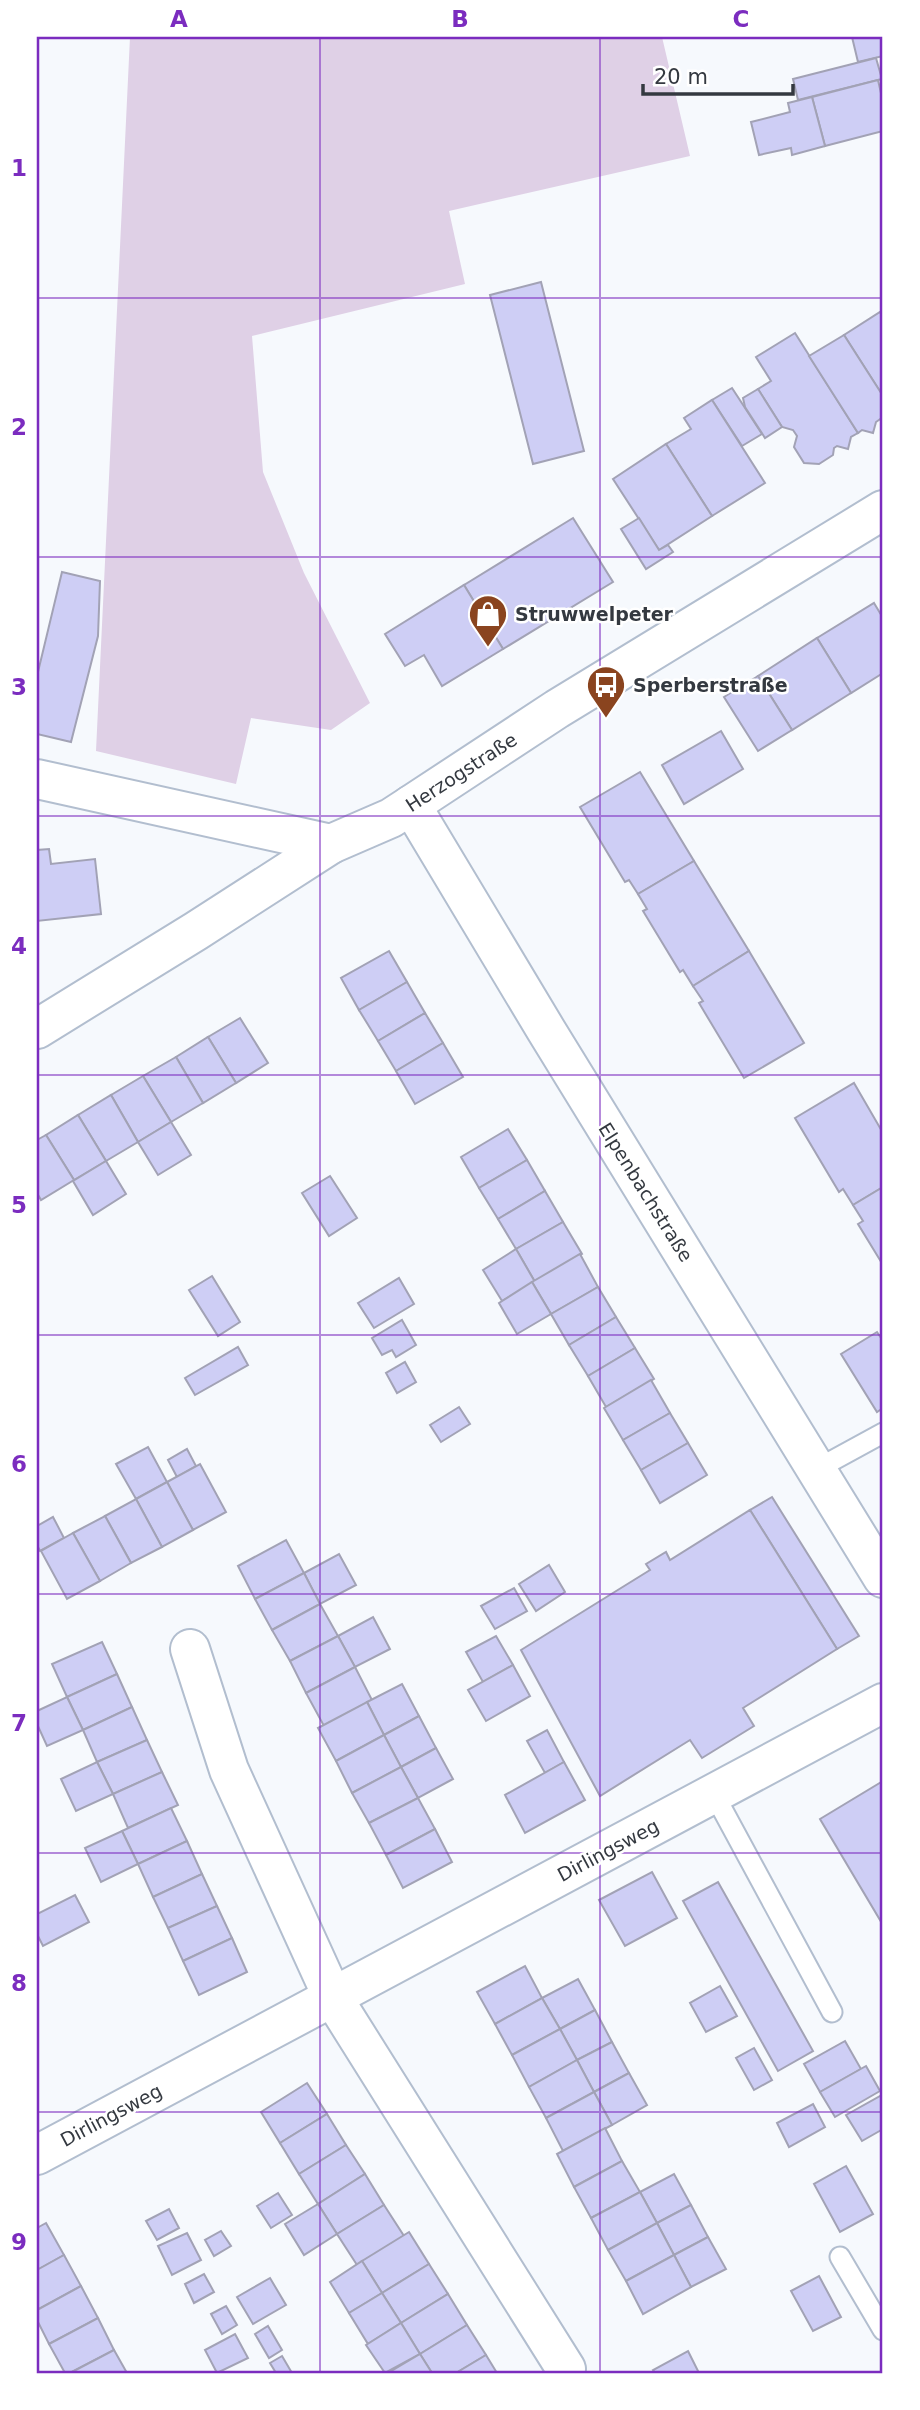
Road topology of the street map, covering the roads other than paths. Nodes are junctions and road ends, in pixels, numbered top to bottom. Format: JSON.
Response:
{"nodes":[{"id":1,"x":883,"y":510,"type":"edge"},
{"id":2,"x":37,"y":779,"type":"edge"},
{"id":3,"x":411,"y":805,"type":"junction"},
{"id":4,"x":331,"y":844,"type":"junction"},
{"id":5,"x":37,"y":1029,"type":"edge"},
{"id":6,"x":883,"y":1433,"type":"edge"},
{"id":7,"x":817,"y":1469,"type":"junction"},
{"id":8,"x":883,"y":1578,"type":"edge"},
{"id":9,"x":190,"y":1649,"type":"dead end"},
{"id":10,"x":883,"y":1703,"type":"edge"},
{"id":11,"x":714,"y":1794,"type":"junction"},
{"id":12,"x":333,"y":1997,"type":"junction"},
{"id":13,"x":832,"y":2012,"type":"dead end"},
{"id":14,"x":37,"y":2155,"type":"edge"},
{"id":15,"x":840,"y":2257,"type":"dead end"},
{"id":16,"x":883,"y":2330,"type":"edge"},
{"id":17,"x":566,"y":2369,"type":"dead end"}],
"edges":[{"from":1,"to":3,"type":"street","name":"Herzogstraße"},
{"from":2,"to":4,"type":"street"},
{"from":3,"to":4,"type":"street","name":"Herzogstraße"},
{"from":3,"to":7,"type":"street","name":"Elpenbachstraße"},
{"from":4,"to":5,"type":"street","name":"Herzogstraße"},
{"from":6,"to":7,"type":"lane"},
{"from":7,"to":8,"type":"street","name":"Elpenbachstraße"},
{"from":9,"to":12,"type":"street"},
{"from":10,"to":11,"type":"street","name":"Dirlingsweg"},
{"from":11,"to":12,"type":"street","name":"Dirlingsweg"},
{"from":11,"to":13,"type":"lane"},
{"from":12,"to":14,"type":"street","name":"Dirlingsweg"},
{"from":12,"to":17,"type":"street"},
{"from":15,"to":16,"type":"lane"}]}
